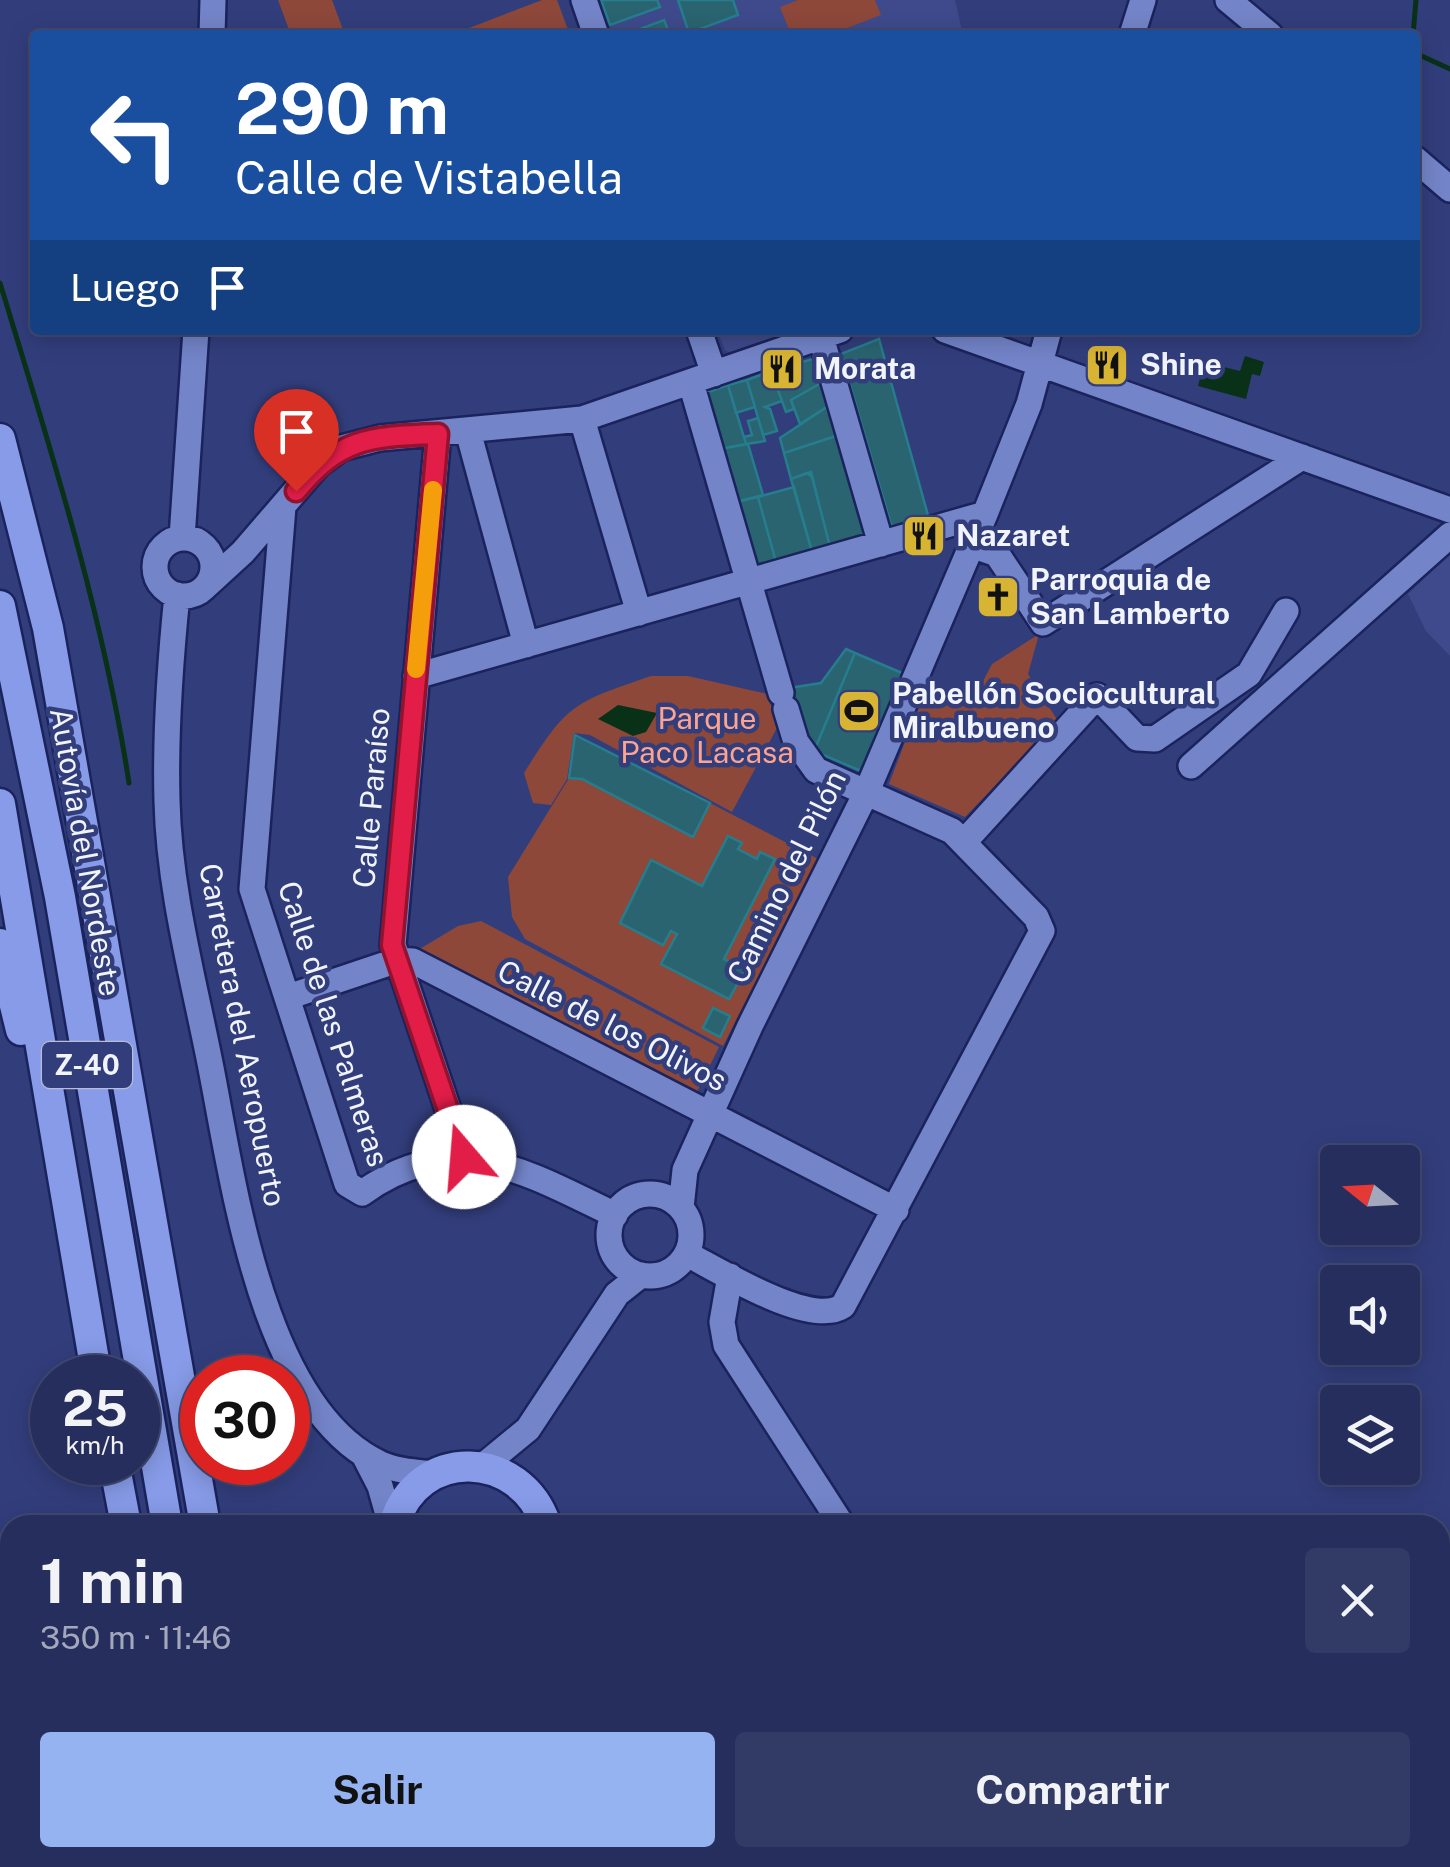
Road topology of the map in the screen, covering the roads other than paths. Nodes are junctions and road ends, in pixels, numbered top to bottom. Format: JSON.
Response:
{"nodes":[{"id":1,"x":214,"y":0,"type":"edge"},
{"id":2,"x":584,"y":0,"type":"edge"},
{"id":3,"x":1143,"y":0,"type":"edge"},
{"id":4,"x":1228,"y":0,"type":"edge"},
{"id":5,"x":212,"y":30,"type":"edge"},
{"id":6,"x":594,"y":30,"type":"edge"},
{"id":7,"x":1134,"y":30,"type":"edge"},
{"id":8,"x":1264,"y":30,"type":"edge"},
{"id":9,"x":1420,"y":163,"type":"edge"},
{"id":10,"x":1450,"y":189,"type":"edge"},
{"id":11,"x":196,"y":335,"type":"edge"},
{"id":12,"x":699,"y":335,"type":"edge"},
{"id":13,"x":824,"y":335,"type":"edge"},
{"id":14,"x":830,"y":335,"type":"edge"},
{"id":15,"x":959,"y":335,"type":"edge"},
{"id":16,"x":1048,"y":335,"type":"edge"},
{"id":17,"x":1040,"y":364,"type":"junction"},
{"id":18,"x":703,"y":379,"type":"junction"},
{"id":19,"x":582,"y":418,"type":"junction"},
{"id":20,"x":468,"y":431,"type":"junction"},
{"id":21,"x":438,"y":434,"type":"junction"},
{"id":22,"x":0,"y":439,"type":"edge"},
{"id":23,"x":1302,"y":457,"type":"junction"},
{"id":24,"x":283,"y":508,"type":"junction"},
{"id":25,"x":1450,"y":510,"type":"edge"},
{"id":26,"x":985,"y":514,"type":"junction"},
{"id":27,"x":1450,"y":536,"type":"edge"},
{"id":28,"x":182,"y":538,"type":"junction"},
{"id":29,"x":880,"y":544,"type":"junction"},
{"id":30,"x":971,"y":545,"type":"junction"},
{"id":31,"x":208,"y":552,"type":"junction"},
{"id":32,"x":243,"y":552,"type":"junction"},
{"id":33,"x":748,"y":583,"type":"junction"},
{"id":34,"x":207,"y":585,"type":"junction"},
{"id":35,"x":178,"y":596,"type":"junction"},
{"id":36,"x":0,"y":606,"type":"edge"},
{"id":37,"x":1286,"y":611,"type":"dead end"},
{"id":38,"x":639,"y":614,"type":"junction"},
{"id":39,"x":526,"y":645,"type":"junction"},
{"id":40,"x":416,"y":676,"type":"junction"},
{"id":41,"x":1191,"y":766,"type":"dead end"},
{"id":42,"x":867,"y":792,"type":"junction"},
{"id":43,"x":0,"y":804,"type":"edge"},
{"id":44,"x":964,"y":842,"type":"junction"},
{"id":45,"x":0,"y":944,"type":"edge"},
{"id":46,"x":398,"y":960,"type":"junction"},
{"id":47,"x":288,"y":998,"type":"junction"},
{"id":48,"x":713,"y":1114,"type":"junction"},
{"id":49,"x":464,"y":1157,"type":"junction"},
{"id":50,"x":685,"y":1170,"type":"junction"},
{"id":51,"x":656,"y":1194,"type":"junction"},
{"id":52,"x":682,"y":1208,"type":"junction"},
{"id":53,"x":896,"y":1210,"type":"junction"},
{"id":54,"x":615,"y":1215,"type":"junction"},
{"id":55,"x":687,"y":1254,"type":"junction"},
{"id":56,"x":631,"y":1270,"type":"junction"},
{"id":57,"x":730,"y":1276,"type":"junction"},
{"id":58,"x":78,"y":1280,"type":"junction"},
{"id":59,"x":93,"y":1355,"type":"edge"},
{"id":60,"x":180,"y":1370,"type":"edge"},
{"id":61,"x":528,"y":1429,"type":"junction"},
{"id":62,"x":364,"y":1454,"type":"junction"},
{"id":63,"x":482,"y":1466,"type":"junction"},
{"id":64,"x":433,"y":1474,"type":"junction"},
{"id":65,"x":520,"y":1483,"type":"junction"},
{"id":66,"x":118,"y":1485,"type":"edge"},
{"id":67,"x":199,"y":1485,"type":"edge"},
{"id":68,"x":204,"y":1485,"type":"edge"},
{"id":69,"x":124,"y":1515,"type":"edge"},
{"id":70,"x":165,"y":1515,"type":"edge"},
{"id":71,"x":204,"y":1515,"type":"edge"},
{"id":72,"x":213,"y":1515,"type":"edge"},
{"id":73,"x":390,"y":1515,"type":"edge"},
{"id":74,"x":398,"y":1515,"type":"edge"},
{"id":75,"x":541,"y":1515,"type":"edge"},
{"id":76,"x":835,"y":1515,"type":"edge"}],
"edges":[{"from":1,"to":5,"type":"street"},
{"from":2,"to":6,"type":"street"},
{"from":3,"to":7,"type":"street"},
{"from":4,"to":8,"type":"street"},
{"from":9,"to":10,"type":"street"},
{"from":11,"to":28,"type":"street"},
{"from":12,"to":18,"type":"street"},
{"from":13,"to":18,"type":"street"},
{"from":14,"to":29,"type":"street"},
{"from":15,"to":17,"type":"street"},
{"from":16,"to":17,"type":"street","name":"Camino del Pilón"},
{"from":17,"to":23,"type":"street"},
{"from":17,"to":26,"type":"street","name":"Camino del Pilón"},
{"from":18,"to":19,"type":"street"},
{"from":18,"to":33,"type":"street"},
{"from":19,"to":20,"type":"street"},
{"from":19,"to":38,"type":"street"},
{"from":20,"to":21,"type":"street"},
{"from":20,"to":39,"type":"street"},
{"from":21,"to":24,"type":"street"},
{"from":21,"to":40,"type":"street","name":"Calle Paraíso"},
{"from":22,"to":60,"type":"highway"},
{"from":23,"to":25,"type":"street"},
{"from":23,"to":30,"type":"street"},
{"from":24,"to":32,"type":"street"},
{"from":24,"to":47,"type":"street","name":"Calle de las Palmeras"},
{"from":26,"to":29,"type":"street"},
{"from":26,"to":30,"type":"street","name":"Camino del Pilón"},
{"from":27,"to":41,"type":"street"},
{"from":28,"to":31,"type":"street"},
{"from":28,"to":35,"type":"street"},
{"from":29,"to":33,"type":"street"},
{"from":30,"to":42,"type":"street","name":"Camino del Pilón"},
{"from":31,"to":32,"type":"street"},
{"from":31,"to":34,"type":"street"},
{"from":32,"to":34,"type":"street"},
{"from":33,"to":38,"type":"street"},
{"from":33,"to":42,"type":"street"},
{"from":34,"to":35,"type":"street"},
{"from":35,"to":62,"type":"street","name":"Carretera del Aeropuerto"},
{"from":36,"to":70,"type":"highway","name":"Autovía del Nordeste","number":"Z-40"},
{"from":37,"to":44,"type":"street"},
{"from":38,"to":39,"type":"street"},
{"from":39,"to":40,"type":"street"},
{"from":40,"to":46,"type":"street","name":"Calle Paraíso"},
{"from":42,"to":44,"type":"street"},
{"from":42,"to":48,"type":"street","name":"Camino del Pilón"},
{"from":43,"to":58,"type":"highway","number":"Z-40"},
{"from":44,"to":53,"type":"street"},
{"from":45,"to":58,"type":"highway"},
{"from":46,"to":47,"type":"street"},
{"from":46,"to":48,"type":"street","name":"Calle de los Olivos"},
{"from":46,"to":49,"type":"street","name":"Calle Paraíso"},
{"from":47,"to":49,"type":"street","name":"Calle de las Palmeras"},
{"from":48,"to":50,"type":"street","name":"Camino del Pilón"},
{"from":48,"to":53,"type":"street","name":"Calle de los Olivos"},
{"from":49,"to":54,"type":"street"},
{"from":50,"to":51,"type":"street","name":"Camino del Pilón"},
{"from":50,"to":52,"type":"street","name":"Camino del Pilón"},
{"from":51,"to":52,"type":"street"},
{"from":51,"to":54,"type":"street"},
{"from":52,"to":55,"type":"street"},
{"from":53,"to":57,"type":"street"},
{"from":54,"to":56,"type":"street"},
{"from":55,"to":56,"type":"street"},
{"from":55,"to":57,"type":"street"},
{"from":56,"to":61,"type":"street"},
{"from":57,"to":76,"type":"street"},
{"from":58,"to":59,"type":"highway","number":"Z-40"},
{"from":61,"to":63,"type":"street"},
{"from":61,"to":65,"type":"street"},
{"from":62,"to":64,"type":"street","name":"Carretera del Aeropuerto"},
{"from":62,"to":73,"type":"street","name":"Carretera del Aeropuerto"},
{"from":63,"to":64,"type":"highway"},
{"from":63,"to":65,"type":"highway"},
{"from":64,"to":74,"type":"highway"},
{"from":65,"to":75,"type":"highway"},
{"from":66,"to":69,"type":"highway"},
{"from":67,"to":71,"type":"highway"},
{"from":68,"to":72,"type":"highway"}]}
